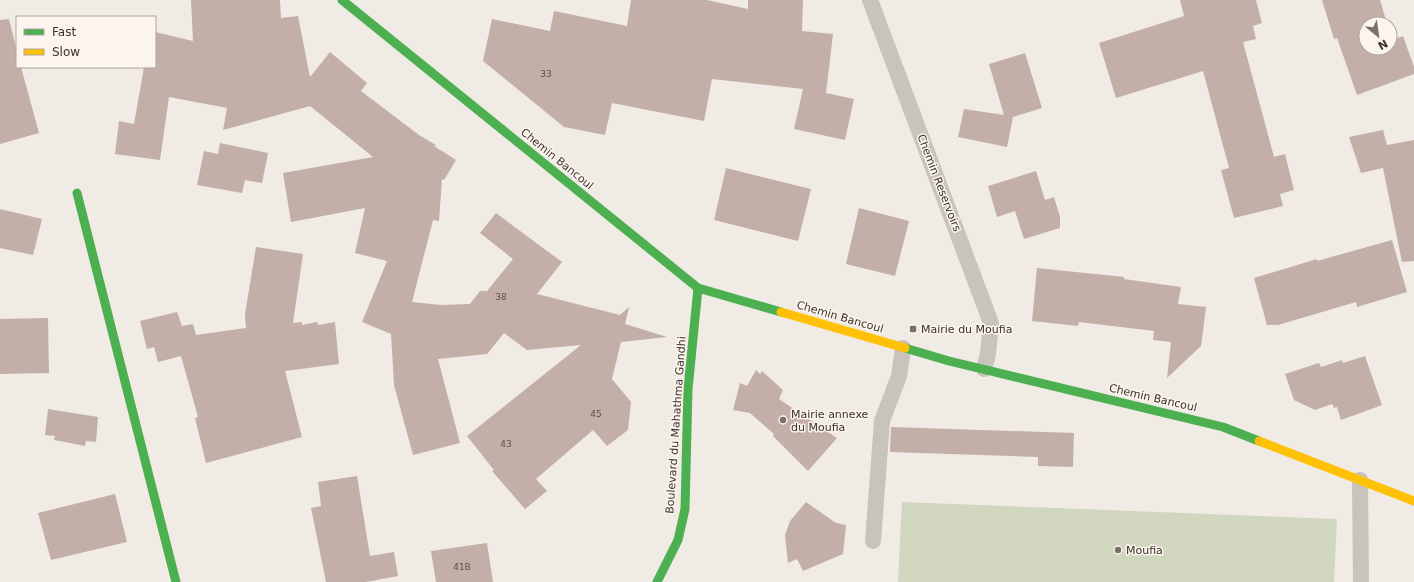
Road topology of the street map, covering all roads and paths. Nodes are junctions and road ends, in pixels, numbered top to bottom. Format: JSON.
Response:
{"nodes":[{"id":1,"x":342,"y":0,"type":"edge"},
{"id":2,"x":870,"y":0,"type":"edge"},
{"id":3,"x":77,"y":193,"type":"dead end"},
{"id":4,"x":698,"y":288,"type":"junction"},
{"id":5,"x":903,"y":348,"type":"junction"},
{"id":6,"x":984,"y":369,"type":"junction"},
{"id":7,"x":1360,"y":480,"type":"junction"},
{"id":8,"x":1414,"y":501,"type":"edge"},
{"id":9,"x":874,"y":541,"type":"dead end"},
{"id":10,"x":176,"y":582,"type":"edge"},
{"id":11,"x":657,"y":582,"type":"edge"},
{"id":12,"x":1361,"y":582,"type":"edge"}],
"edges":[{"from":1,"to":4,"type":"main road","name":"Chemin Bancoul"},
{"from":2,"to":6,"type":"lane","name":"Chemin Reservoirs"},
{"from":3,"to":10,"type":"main road"},
{"from":4,"to":5,"type":"main road","name":"Chemin Bancoul"},
{"from":4,"to":11,"type":"main road","name":"Boulevard du Mahathma Gandhi"},
{"from":5,"to":6,"type":"main road","name":"Chemin Bancoul"},
{"from":5,"to":9,"type":"lane"},
{"from":6,"to":7,"type":"main road","name":"Chemin Bancoul"},
{"from":7,"to":8,"type":"main road","name":"Chemin Bancoul"},
{"from":7,"to":12,"type":"lane"}]}
